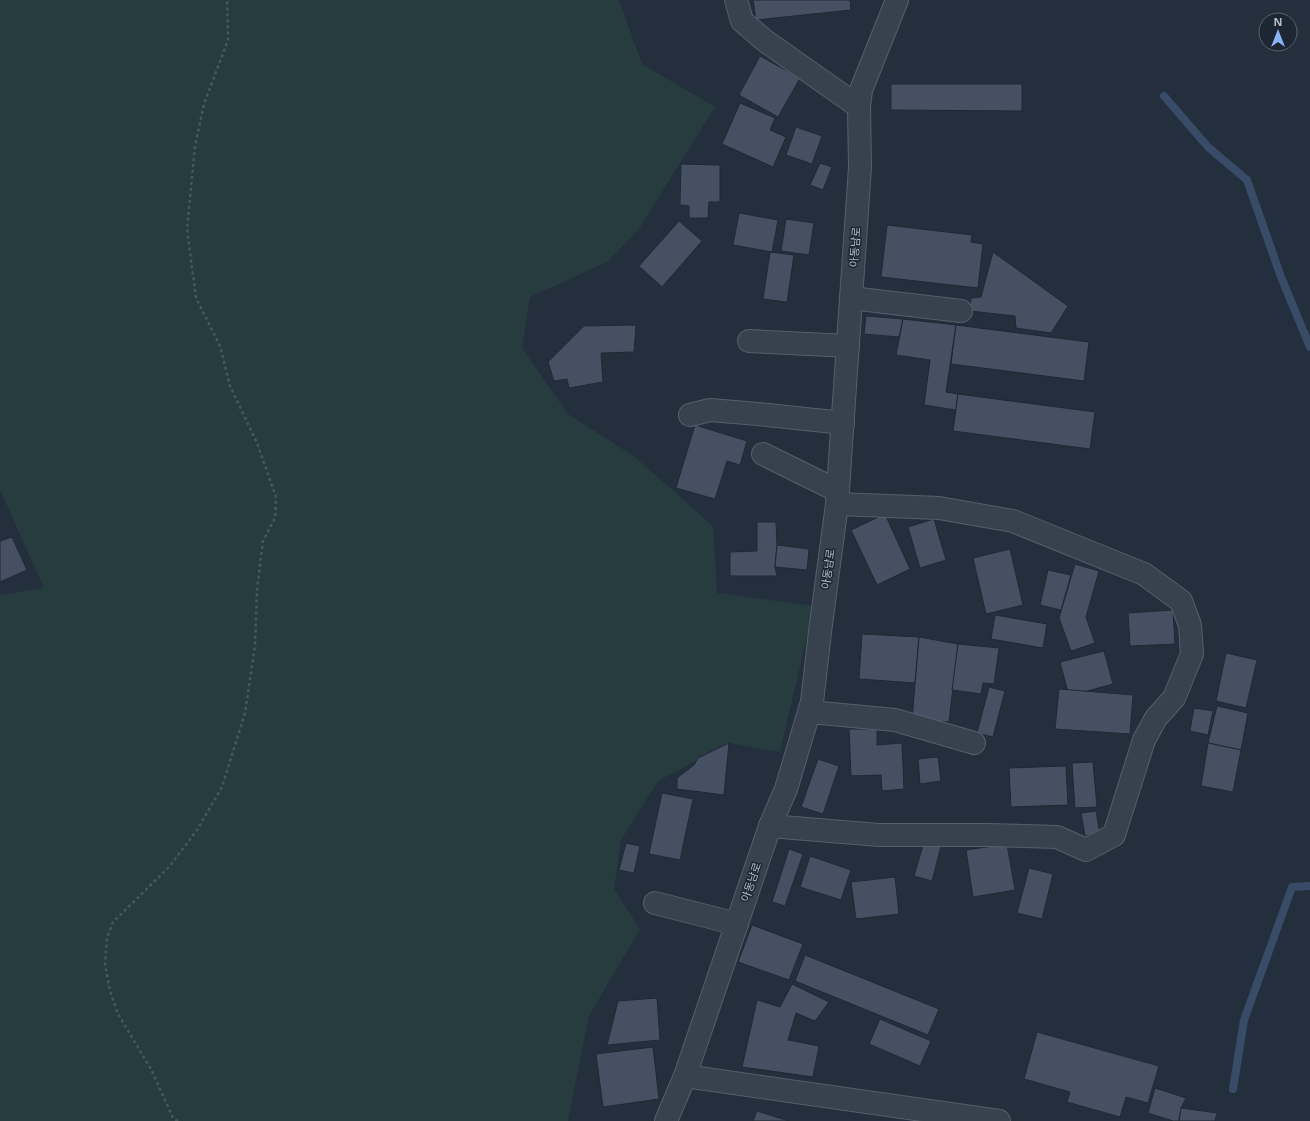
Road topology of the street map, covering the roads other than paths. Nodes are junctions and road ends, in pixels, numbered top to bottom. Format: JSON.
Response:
{"nodes":[{"id":1,"x":736,"y":0,"type":"edge"},
{"id":2,"x":897,"y":0,"type":"edge"},
{"id":3,"x":860,"y":107,"type":"junction"},
{"id":4,"x":851,"y":298,"type":"junction"},
{"id":5,"x":961,"y":311,"type":"dead end"},
{"id":6,"x":749,"y":341,"type":"dead end"},
{"id":7,"x":848,"y":346,"type":"junction"},
{"id":8,"x":690,"y":415,"type":"dead end"},
{"id":9,"x":843,"y":423,"type":"junction"},
{"id":10,"x":763,"y":454,"type":"dead end"},
{"id":11,"x":838,"y":497,"type":"junction"},
{"id":12,"x":810,"y":712,"type":"junction"},
{"id":13,"x":974,"y":744,"type":"dead end"},
{"id":14,"x":770,"y":826,"type":"junction"},
{"id":15,"x":655,"y":903,"type":"dead end"},
{"id":16,"x":737,"y":924,"type":"junction"},
{"id":17,"x":685,"y":1076,"type":"junction"},
{"id":18,"x":666,"y":1121,"type":"edge"},
{"id":19,"x":999,"y":1121,"type":"edge"}],
"edges":[{"from":1,"to":3,"type":"street"},
{"from":2,"to":3,"type":"street","name":"아동남로"},
{"from":3,"to":4,"type":"street","name":"아동남로"},
{"from":4,"to":5,"type":"street"},
{"from":4,"to":7,"type":"street","name":"아동남로"},
{"from":6,"to":7,"type":"street"},
{"from":7,"to":9,"type":"street","name":"아동남로"},
{"from":8,"to":9,"type":"street"},
{"from":9,"to":11,"type":"street","name":"아동남로"},
{"from":10,"to":11,"type":"street"},
{"from":11,"to":12,"type":"street","name":"아동남로"},
{"from":11,"to":14,"type":"street"},
{"from":12,"to":13,"type":"street"},
{"from":12,"to":14,"type":"street","name":"아동남로"},
{"from":14,"to":16,"type":"street","name":"아동남로"},
{"from":15,"to":16,"type":"street"},
{"from":16,"to":17,"type":"street","name":"아동남로"},
{"from":17,"to":18,"type":"street","name":"아동남로"},
{"from":17,"to":19,"type":"street"}]}
